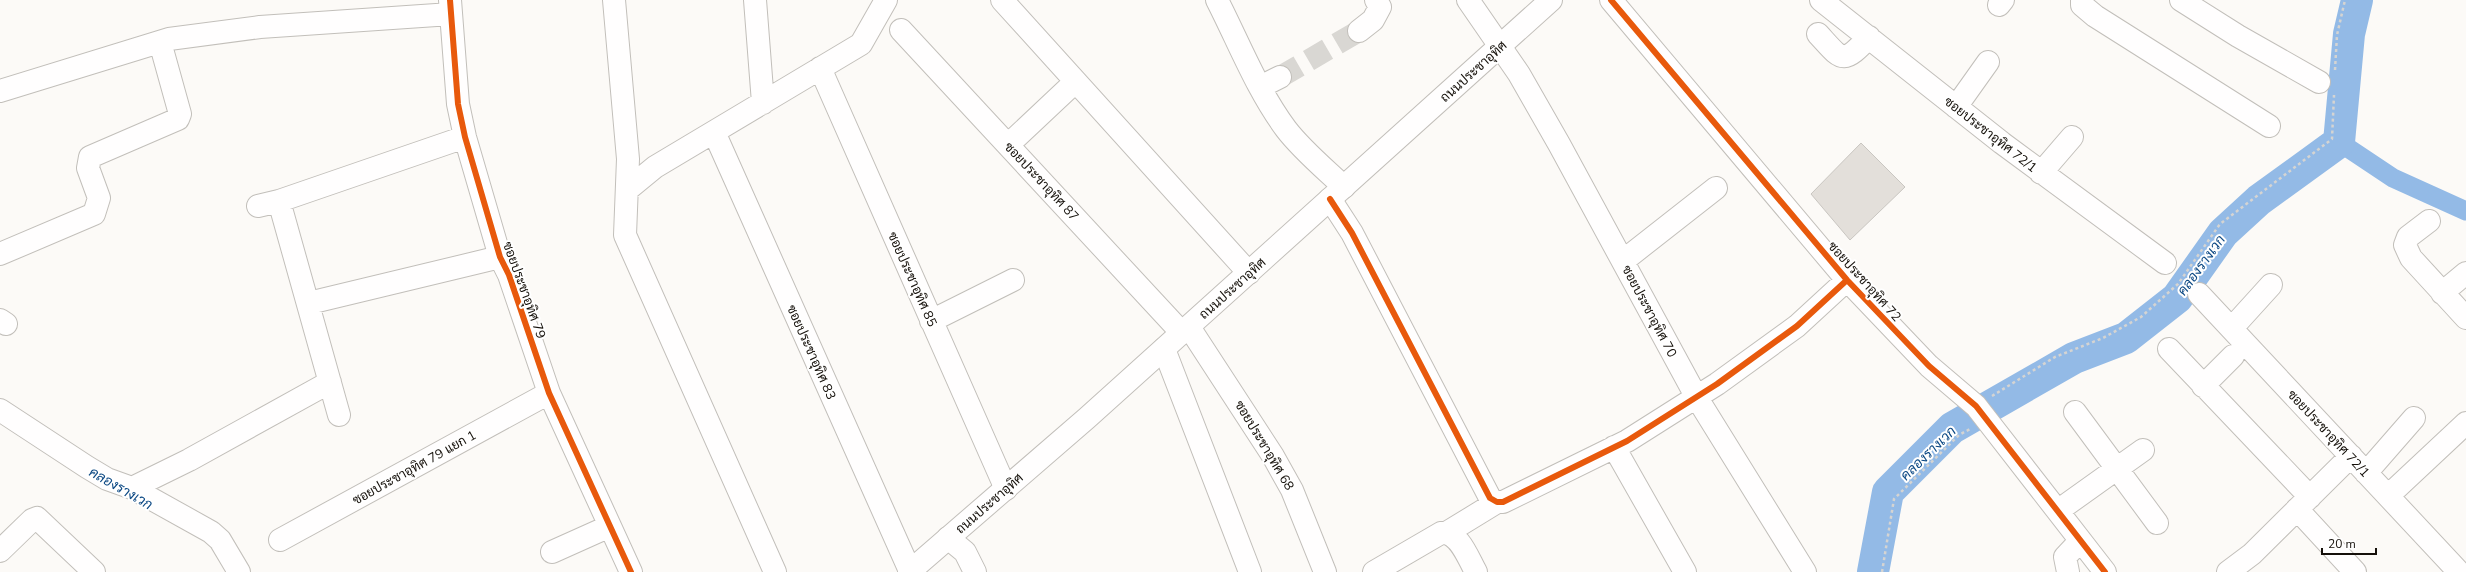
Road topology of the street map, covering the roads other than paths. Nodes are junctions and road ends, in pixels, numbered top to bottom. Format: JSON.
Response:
{"nodes":[{"id":1,"x":614,"y":0,"type":"edge"},
{"id":2,"x":755,"y":0,"type":"edge"},
{"id":3,"x":886,"y":0,"type":"edge"},
{"id":4,"x":1002,"y":0,"type":"edge"},
{"id":5,"x":1217,"y":0,"type":"edge"},
{"id":6,"x":1376,"y":0,"type":"edge"},
{"id":7,"x":1468,"y":0,"type":"edge"},
{"id":8,"x":1551,"y":0,"type":"edge"},
{"id":9,"x":1612,"y":0,"type":"edge"},
{"id":10,"x":1821,"y":0,"type":"edge"},
{"id":11,"x":2082,"y":0,"type":"edge"},
{"id":12,"x":2181,"y":0,"type":"edge"},
{"id":13,"x":450,"y":7,"type":"edge"},
{"id":14,"x":901,"y":30,"type":"dead end"},
{"id":15,"x":1359,"y":31,"type":"tunnel mouth"},
{"id":16,"x":1818,"y":34,"type":"dead end"},
{"id":17,"x":1869,"y":37,"type":"junction"},
{"id":18,"x":160,"y":42,"type":"junction"},
{"id":19,"x":1500,"y":47,"type":"junction"},
{"id":20,"x":1988,"y":62,"type":"dead end"},
{"id":21,"x":820,"y":68,"type":"junction"},
{"id":22,"x":1280,"y":77,"type":"tunnel mouth"},
{"id":23,"x":2330,"y":80,"type":"road end"},
{"id":24,"x":1075,"y":82,"type":"junction"},
{"id":25,"x":1260,"y":87,"type":"junction"},
{"id":26,"x":0,"y":91,"type":"edge"},
{"id":27,"x":763,"y":103,"type":"junction"},
{"id":28,"x":1956,"y":107,"type":"junction"},
{"id":29,"x":2270,"y":126,"type":"dead end"},
{"id":30,"x":714,"y":132,"type":"junction"},
{"id":31,"x":465,"y":137,"type":"junction"},
{"id":32,"x":2072,"y":137,"type":"dead end"},
{"id":33,"x":1008,"y":145,"type":"junction"},
{"id":34,"x":2041,"y":172,"type":"junction"},
{"id":35,"x":1716,"y":188,"type":"dead end"},
{"id":36,"x":627,"y":190,"type":"junction"},
{"id":37,"x":1337,"y":193,"type":"junction"},
{"id":38,"x":279,"y":201,"type":"junction"},
{"id":39,"x":258,"y":206,"type":"dead end"},
{"id":40,"x":2429,"y":221,"type":"dead end"},
{"id":41,"x":0,"y":254,"type":"edge"},
{"id":42,"x":500,"y":257,"type":"junction"},
{"id":43,"x":1623,"y":261,"type":"junction"},
{"id":44,"x":2165,"y":263,"type":"dead end"},
{"id":45,"x":1248,"y":273,"type":"junction"},
{"id":46,"x":2466,"y":273,"type":"edge"},
{"id":47,"x":1013,"y":280,"type":"dead end"},
{"id":48,"x":1847,"y":280,"type":"junction"},
{"id":49,"x":2271,"y":286,"type":"dead end"},
{"id":50,"x":2442,"y":293,"type":"junction"},
{"id":51,"x":2199,"y":294,"type":"dead end"},
{"id":52,"x":309,"y":303,"type":"junction"},
{"id":53,"x":2466,"y":318,"type":"edge"},
{"id":54,"x":931,"y":320,"type":"junction"},
{"id":55,"x":2232,"y":328,"type":"junction"},
{"id":56,"x":1186,"y":330,"type":"junction"},
{"id":57,"x":1164,"y":349,"type":"junction"},
{"id":58,"x":2169,"y":349,"type":"dead end"},
{"id":59,"x":2233,"y":356,"type":"dead end"},
{"id":60,"x":330,"y":382,"type":"junction"},
{"id":61,"x":2203,"y":386,"type":"junction"},
{"id":62,"x":549,"y":393,"type":"junction"},
{"id":63,"x":1697,"y":398,"type":"junction"},
{"id":64,"x":0,"y":410,"type":"edge"},
{"id":65,"x":2076,"y":412,"type":"dead end"},
{"id":66,"x":339,"y":415,"type":"dead end"},
{"id":67,"x":2414,"y":418,"type":"dead end"},
{"id":68,"x":2466,"y":423,"type":"edge"},
{"id":69,"x":1614,"y":447,"type":"junction"},
{"id":70,"x":2143,"y":450,"type":"dead end"},
{"id":71,"x":2351,"y":456,"type":"junction"},
{"id":72,"x":2117,"y":469,"type":"junction"},
{"id":73,"x":2366,"y":473,"type":"junction"},
{"id":74,"x":132,"y":488,"type":"junction"},
{"id":75,"x":1006,"y":489,"type":"junction"},
{"id":76,"x":2388,"y":496,"type":"junction"},
{"id":77,"x":1497,"y":502,"type":"junction"},
{"id":78,"x":2303,"y":503,"type":"junction"},
{"id":79,"x":2059,"y":510,"type":"junction"},
{"id":80,"x":2157,"y":523,"type":"dead end"},
{"id":81,"x":610,"y":526,"type":"junction"},
{"id":82,"x":1448,"y":532,"type":"junction"},
{"id":83,"x":948,"y":538,"type":"junction"},
{"id":84,"x":280,"y":540,"type":"dead end"},
{"id":85,"x":2080,"y":541,"type":"junction"},
{"id":86,"x":0,"y":551,"type":"edge"},
{"id":87,"x":552,"y":552,"type":"dead end"},
{"id":88,"x":94,"y":572,"type":"edge"},
{"id":89,"x":239,"y":572,"type":"edge"},
{"id":90,"x":631,"y":572,"type":"edge"},
{"id":91,"x":775,"y":572,"type":"edge"},
{"id":92,"x":910,"y":572,"type":"edge"},
{"id":93,"x":975,"y":572,"type":"edge"},
{"id":94,"x":1250,"y":572,"type":"edge"},
{"id":95,"x":1325,"y":572,"type":"edge"},
{"id":96,"x":1374,"y":572,"type":"edge"},
{"id":97,"x":1476,"y":572,"type":"edge"},
{"id":98,"x":1685,"y":572,"type":"edge"},
{"id":99,"x":1805,"y":572,"type":"edge"},
{"id":100,"x":2068,"y":572,"type":"edge"},
{"id":101,"x":2105,"y":572,"type":"edge"},
{"id":102,"x":2228,"y":572,"type":"edge"},
{"id":103,"x":2355,"y":572,"type":"edge"},
{"id":104,"x":2459,"y":572,"type":"edge"}],
"edges":[{"from":1,"to":36,"type":"street"},
{"from":2,"to":27,"type":"street"},
{"from":3,"to":21,"type":"street"},
{"from":4,"to":24,"type":"street"},
{"from":5,"to":25,"type":"street"},
{"from":6,"to":15,"type":"street"},
{"from":7,"to":19,"type":"street","name":"ซอยประชาอุทิศ 70"},
{"from":8,"to":19,"type":"street","name":"ถนนประชาอุทิศ"},
{"from":9,"to":48,"type":"street","name":"ซอยประชาอุทิศ 72"},
{"from":10,"to":17,"type":"street","name":"ซอยประชาอุทิศ 72/1"},
{"from":11,"to":29,"type":"street"},
{"from":12,"to":23,"type":"street"},
{"from":13,"to":18,"type":"street"},
{"from":13,"to":31,"type":"street","name":"ซอยประชาอุทิศ 79"},
{"from":14,"to":33,"type":"street","name":"ซอยประชาอุทิศ 87"},
{"from":16,"to":17,"type":"street"},
{"from":17,"to":28,"type":"street","name":"ซอยประชาอุทิศ 72/1"},
{"from":18,"to":26,"type":"street"},
{"from":18,"to":41,"type":"street"},
{"from":19,"to":37,"type":"street","name":"ถนนประชาอุทิศ"},
{"from":19,"to":43,"type":"street","name":"ซอยประชาอุทิศ 70"},
{"from":20,"to":28,"type":"street"},
{"from":21,"to":27,"type":"street"},
{"from":21,"to":54,"type":"street","name":"ซอยประชาอุทิศ 85"},
{"from":22,"to":25,"type":"street"},
{"from":24,"to":33,"type":"street"},
{"from":24,"to":45,"type":"street"},
{"from":25,"to":37,"type":"street"},
{"from":27,"to":30,"type":"street"},
{"from":28,"to":34,"type":"street","name":"ซอยประชาอุทิศ 72/1"},
{"from":30,"to":36,"type":"street"},
{"from":30,"to":92,"type":"street","name":"ซอยประชาอุทิศ 83"},
{"from":31,"to":38,"type":"street"},
{"from":31,"to":42,"type":"street","name":"ซอยประชาอุทิศ 79"},
{"from":32,"to":34,"type":"street"},
{"from":33,"to":56,"type":"street","name":"ซอยประชาอุทิศ 87"},
{"from":34,"to":44,"type":"street","name":"ซอยประชาอุทิศ 72/1"},
{"from":35,"to":43,"type":"street"},
{"from":36,"to":91,"type":"street"},
{"from":37,"to":45,"type":"street","name":"ถนนประชาอุทิศ"},
{"from":37,"to":77,"type":"street"},
{"from":38,"to":39,"type":"street"},
{"from":38,"to":52,"type":"street"},
{"from":40,"to":50,"type":"street"},
{"from":42,"to":52,"type":"street"},
{"from":42,"to":62,"type":"street","name":"ซอยประชาอุทิศ 79"},
{"from":43,"to":63,"type":"street","name":"ซอยประชาอุทิศ 70"},
{"from":45,"to":56,"type":"street","name":"ถนนประชาอุทิศ"},
{"from":46,"to":50,"type":"street"},
{"from":47,"to":54,"type":"street"},
{"from":48,"to":63,"type":"street"},
{"from":48,"to":79,"type":"street","name":"ซอยประชาอุทิศ 72"},
{"from":49,"to":55,"type":"street"},
{"from":50,"to":53,"type":"street"},
{"from":51,"to":55,"type":"street","name":"ซอยประชาอุทิศ 72/1"},
{"from":52,"to":60,"type":"street"},
{"from":54,"to":75,"type":"street","name":"ซอยประชาอุทิศ 85"},
{"from":55,"to":71,"type":"street","name":"ซอยประชาอุทิศ 72/1"},
{"from":56,"to":57,"type":"street","name":"ถนนประชาอุทิศ"},
{"from":56,"to":95,"type":"street","name":"ซอยประชาอุทิศ 68"},
{"from":57,"to":75,"type":"street","name":"ถนนประชาอุทิศ"},
{"from":57,"to":94,"type":"street"},
{"from":58,"to":61,"type":"street"},
{"from":59,"to":61,"type":"street"},
{"from":60,"to":66,"type":"street"},
{"from":60,"to":74,"type":"street"},
{"from":61,"to":78,"type":"street"},
{"from":62,"to":81,"type":"street","name":"ซอยประชาอุทิศ 79"},
{"from":62,"to":84,"type":"street","name":"ซอยประชาอุทิศ 79 แยก 1"},
{"from":63,"to":69,"type":"street"},
{"from":63,"to":99,"type":"street","name":"ซอยประชาอุทิศ 70"},
{"from":64,"to":74,"type":"street"},
{"from":65,"to":72,"type":"street"},
{"from":67,"to":73,"type":"street"},
{"from":68,"to":76,"type":"street"},
{"from":69,"to":77,"type":"street"},
{"from":69,"to":98,"type":"street"},
{"from":70,"to":72,"type":"street"},
{"from":71,"to":73,"type":"street","name":"ซอยประชาอุทิศ 72/1"},
{"from":71,"to":78,"type":"street"},
{"from":72,"to":79,"type":"street"},
{"from":72,"to":80,"type":"street"},
{"from":73,"to":76,"type":"street","name":"ซอยประชาอุทิศ 72/1"},
{"from":74,"to":89,"type":"street"},
{"from":75,"to":83,"type":"street","name":"ถนนประชาอุทิศ"},
{"from":76,"to":104,"type":"street","name":"ซอยประชาอุทิศ 72/1"},
{"from":77,"to":82,"type":"street"},
{"from":78,"to":102,"type":"street"},
{"from":78,"to":103,"type":"street"},
{"from":79,"to":85,"type":"street","name":"ซอยประชาอุทิศ 72"},
{"from":81,"to":87,"type":"street"},
{"from":81,"to":90,"type":"street","name":"ซอยประชาอุทิศ 79"},
{"from":82,"to":96,"type":"street"},
{"from":82,"to":97,"type":"street"},
{"from":83,"to":92,"type":"street","name":"ถนนประชาอุทิศ"},
{"from":83,"to":93,"type":"street"},
{"from":85,"to":100,"type":"street"},
{"from":85,"to":101,"type":"street","name":"ซอยประชาอุทิศ 72"},
{"from":86,"to":88,"type":"street"}]}
